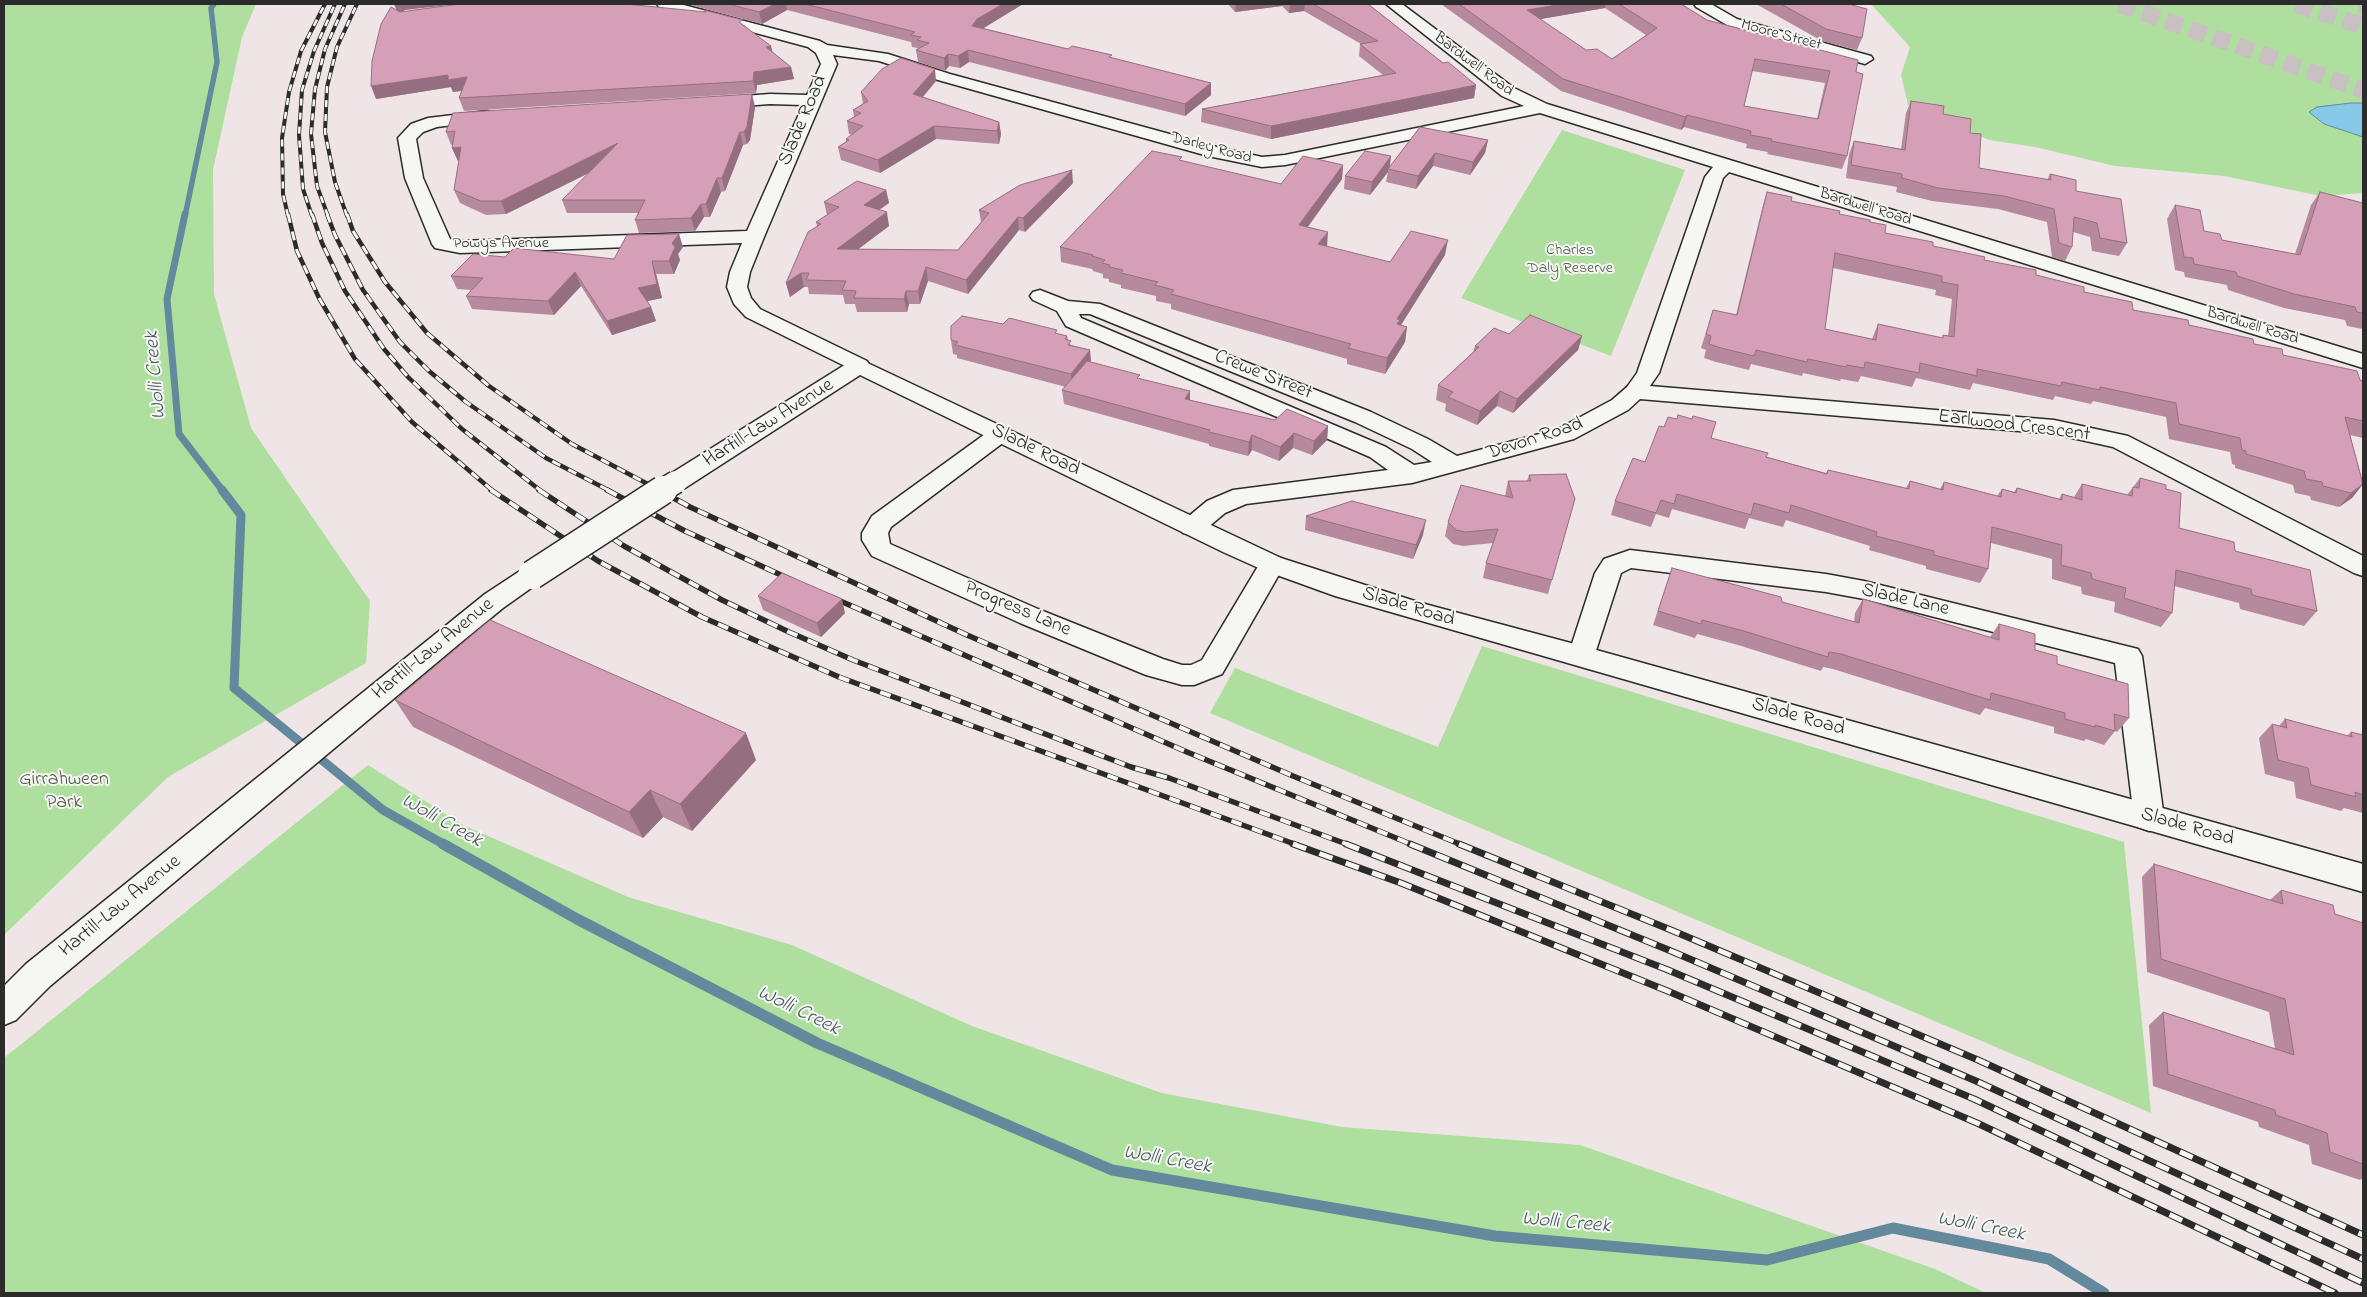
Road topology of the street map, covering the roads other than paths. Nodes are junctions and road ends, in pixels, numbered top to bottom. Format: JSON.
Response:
{"nodes":[{"id":1,"x":664,"y":4,"type":"edge"},
{"id":2,"x":1393,"y":4,"type":"edge"},
{"id":3,"x":1701,"y":4,"type":"edge"},
{"id":4,"x":826,"y":57,"type":"junction"},
{"id":5,"x":1865,"y":59,"type":"dead end"},
{"id":6,"x":813,"y":100,"type":"junction"},
{"id":7,"x":700,"y":104,"type":"edge"},
{"id":8,"x":1541,"y":108,"type":"junction"},
{"id":9,"x":502,"y":116,"type":"edge"},
{"id":10,"x":1725,"y":165,"type":"junction"},
{"id":11,"x":754,"y":237,"type":"junction"},
{"id":12,"x":1040,"y":296,"type":"dead end"},
{"id":13,"x":1065,"y":307,"type":"junction"},
{"id":14,"x":2363,"y":361,"type":"edge"},
{"id":15,"x":859,"y":366,"type":"junction"},
{"id":16,"x":1635,"y":392,"type":"junction"},
{"id":17,"x":1000,"y":434,"type":"junction"},
{"id":18,"x":1454,"y":465,"type":"junction"},
{"id":19,"x":1412,"y":475,"type":"junction"},
{"id":20,"x":1192,"y":527,"type":"junction"},
{"id":21,"x":1272,"y":564,"type":"junction"},
{"id":22,"x":2363,"y":567,"type":"edge"},
{"id":23,"x":1582,"y":656,"type":"junction"},
{"id":24,"x":2150,"y":818,"type":"junction"},
{"id":25,"x":2363,"y":878,"type":"edge"},
{"id":26,"x":36,"y":976,"type":"junction"},
{"id":27,"x":4,"y":997,"type":"edge"},
{"id":28,"x":4,"y":1009,"type":"edge"}],
"edges":[{"from":1,"to":4,"type":"street","name":"Darley Road"},
{"from":2,"to":8,"type":"street","name":"Bardwell Road"},
{"from":3,"to":5,"type":"street","name":"Moore Street"},
{"from":4,"to":6,"type":"street","name":"Slade Road"},
{"from":4,"to":8,"type":"street","name":"Darley Road"},
{"from":6,"to":7,"type":"street"},
{"from":6,"to":11,"type":"street","name":"Slade Road"},
{"from":8,"to":10,"type":"street","name":"Bardwell Road"},
{"from":9,"to":11,"type":"street","name":"Powys Avenue"},
{"from":10,"to":14,"type":"street","name":"Bardwell Road"},
{"from":10,"to":16,"type":"street","name":"Devon Road"},
{"from":11,"to":15,"type":"street","name":"Slade Road"},
{"from":12,"to":13,"type":"street","name":"Crewe Street"},
{"from":13,"to":18,"type":"street","name":"Crewe Street"},
{"from":13,"to":19,"type":"street","name":"Crewe Street"},
{"from":15,"to":17,"type":"street","name":"Slade Road"},
{"from":15,"to":26,"type":"street","name":"Hartill-Law Avenue","bridge":true},
{"from":16,"to":18,"type":"street","name":"Devon Road"},
{"from":16,"to":22,"type":"street","name":"Earlwood Crescent"},
{"from":17,"to":20,"type":"street","name":"Slade Road"},
{"from":17,"to":21,"type":"street","name":"Progress Lane"},
{"from":18,"to":19,"type":"street","name":"Devon Road"},
{"from":19,"to":20,"type":"street","name":"Devon Road"},
{"from":20,"to":21,"type":"street","name":"Slade Road"},
{"from":21,"to":23,"type":"street","name":"Slade Road"},
{"from":23,"to":24,"type":"street","name":"Slade Road"},
{"from":23,"to":24,"type":"street","name":"Slade Lane"},
{"from":24,"to":25,"type":"street","name":"Slade Road"},
{"from":26,"to":27,"type":"street","name":"Hartill-Law Avenue"},
{"from":26,"to":28,"type":"street","name":"Hartill-Law Avenue"}]}
